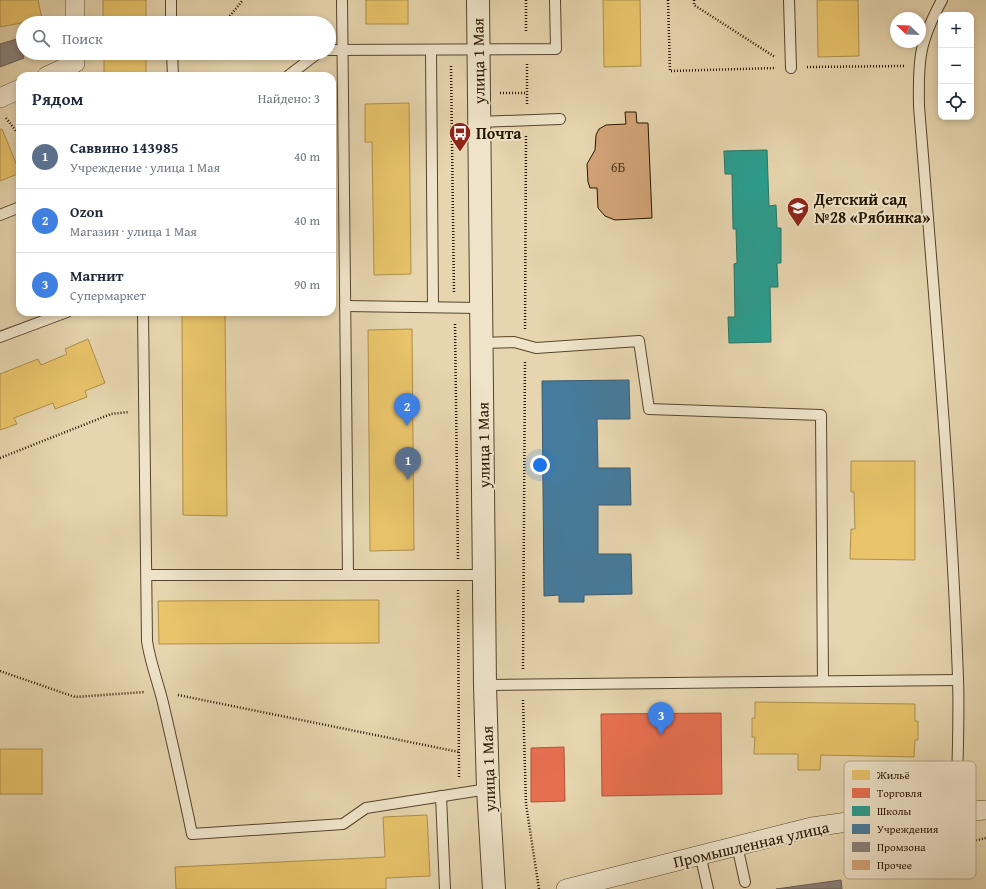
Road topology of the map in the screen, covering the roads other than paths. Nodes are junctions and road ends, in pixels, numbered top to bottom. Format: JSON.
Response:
{"nodes":[{"id":1,"x":75,"y":0,"type":"edge"},
{"id":2,"x":171,"y":0,"type":"edge"},
{"id":3,"x":342,"y":0,"type":"edge"},
{"id":4,"x":478,"y":0,"type":"edge"},
{"id":5,"x":554,"y":0,"type":"edge"},
{"id":6,"x":789,"y":0,"type":"edge"},
{"id":7,"x":942,"y":0,"type":"edge"},
{"id":8,"x":75,"y":16,"type":"edge"},
{"id":9,"x":171,"y":16,"type":"edge"},
{"id":10,"x":336,"y":50,"type":"edge"},
{"id":11,"x":342,"y":50,"type":"junction"},
{"id":12,"x":431,"y":50,"type":"junction"},
{"id":13,"x":478,"y":50,"type":"junction"},
{"id":14,"x":172,"y":60,"type":"edge"},
{"id":15,"x":309,"y":60,"type":"edge"},
{"id":16,"x":75,"y":64,"type":"edge"},
{"id":17,"x":791,"y":68,"type":"road end"},
{"id":18,"x":56,"y":72,"type":"edge"},
{"id":19,"x":173,"y":72,"type":"edge"},
{"id":20,"x":293,"y":72,"type":"edge"},
{"id":21,"x":16,"y":91,"type":"edge"},
{"id":22,"x":0,"y":98,"type":"edge"},
{"id":23,"x":560,"y":119,"type":"dead end"},
{"id":24,"x":479,"y":122,"type":"junction"},
{"id":25,"x":16,"y":209,"type":"edge"},
{"id":26,"x":0,"y":215,"type":"edge"},
{"id":27,"x":345,"y":306,"type":"junction"},
{"id":28,"x":433,"y":307,"type":"junction"},
{"id":29,"x":481,"y":308,"type":"junction"},
{"id":30,"x":56,"y":316,"type":"edge"},
{"id":31,"x":144,"y":316,"type":"edge"},
{"id":32,"x":0,"y":337,"type":"edge"},
{"id":33,"x":482,"y":343,"type":"junction"},
{"id":34,"x":147,"y":575,"type":"junction"},
{"id":35,"x":348,"y":575,"type":"junction"},
{"id":36,"x":484,"y":575,"type":"junction"},
{"id":37,"x":958,"y":680,"type":"junction"},
{"id":38,"x":824,"y":681,"type":"junction"},
{"id":39,"x":485,"y":685,"type":"junction"},
{"id":40,"x":957,"y":761,"type":"edge"},
{"id":41,"x":488,"y":789,"type":"junction"},
{"id":42,"x":441,"y":796,"type":"junction"},
{"id":43,"x":986,"y":810,"type":"edge"},
{"id":44,"x":976,"y":811,"type":"edge"},
{"id":45,"x":844,"y":822,"type":"edge"},
{"id":46,"x":737,"y":845,"type":"junction"},
{"id":47,"x":700,"y":854,"type":"junction"},
{"id":48,"x":745,"y":882,"type":"dead end"},
{"id":49,"x":445,"y":889,"type":"edge"},
{"id":50,"x":494,"y":889,"type":"edge"},
{"id":51,"x":566,"y":889,"type":"edge"},
{"id":52,"x":708,"y":889,"type":"edge"}],
"edges":[{"from":1,"to":8,"type":"street"},
{"from":2,"to":9,"type":"lane"},
{"from":3,"to":11,"type":"lane"},
{"from":4,"to":13,"type":"street","name":"улица 1 Мая"},
{"from":5,"to":13,"type":"lane"},
{"from":6,"to":17,"type":"lane"},
{"from":7,"to":37,"type":"lane"},
{"from":10,"to":11,"type":"lane"},
{"from":11,"to":12,"type":"lane"},
{"from":11,"to":27,"type":"lane"},
{"from":12,"to":13,"type":"lane"},
{"from":12,"to":28,"type":"lane"},
{"from":13,"to":24,"type":"street","name":"улица 1 Мая"},
{"from":14,"to":19,"type":"lane"},
{"from":15,"to":20,"type":"lane"},
{"from":16,"to":18,"type":"street"},
{"from":21,"to":22,"type":"street"},
{"from":23,"to":24,"type":"lane"},
{"from":24,"to":29,"type":"street","name":"улица 1 Мая"},
{"from":25,"to":26,"type":"lane"},
{"from":27,"to":28,"type":"lane"},
{"from":27,"to":35,"type":"lane"},
{"from":28,"to":29,"type":"lane"},
{"from":29,"to":33,"type":"street","name":"улица 1 Мая"},
{"from":30,"to":32,"type":"lane"},
{"from":31,"to":34,"type":"lane"},
{"from":33,"to":36,"type":"street","name":"улица 1 Мая"},
{"from":33,"to":38,"type":"lane"},
{"from":34,"to":35,"type":"lane"},
{"from":34,"to":42,"type":"lane"},
{"from":35,"to":36,"type":"lane"},
{"from":36,"to":39,"type":"street","name":"улица 1 Мая"},
{"from":37,"to":38,"type":"lane"},
{"from":37,"to":40,"type":"lane"},
{"from":38,"to":39,"type":"lane"},
{"from":39,"to":41,"type":"street","name":"улица 1 Мая"},
{"from":41,"to":42,"type":"lane"},
{"from":41,"to":50,"type":"street","name":"улица 1 Мая"},
{"from":42,"to":49,"type":"lane"},
{"from":43,"to":44,"type":"street","name":"Промышленная улица"},
{"from":45,"to":46,"type":"street","name":"Промышленная улица"},
{"from":46,"to":47,"type":"street","name":"Промышленная улица"},
{"from":46,"to":48,"type":"lane"},
{"from":47,"to":51,"type":"street","name":"Промышленная улица"},
{"from":47,"to":52,"type":"lane"}]}
